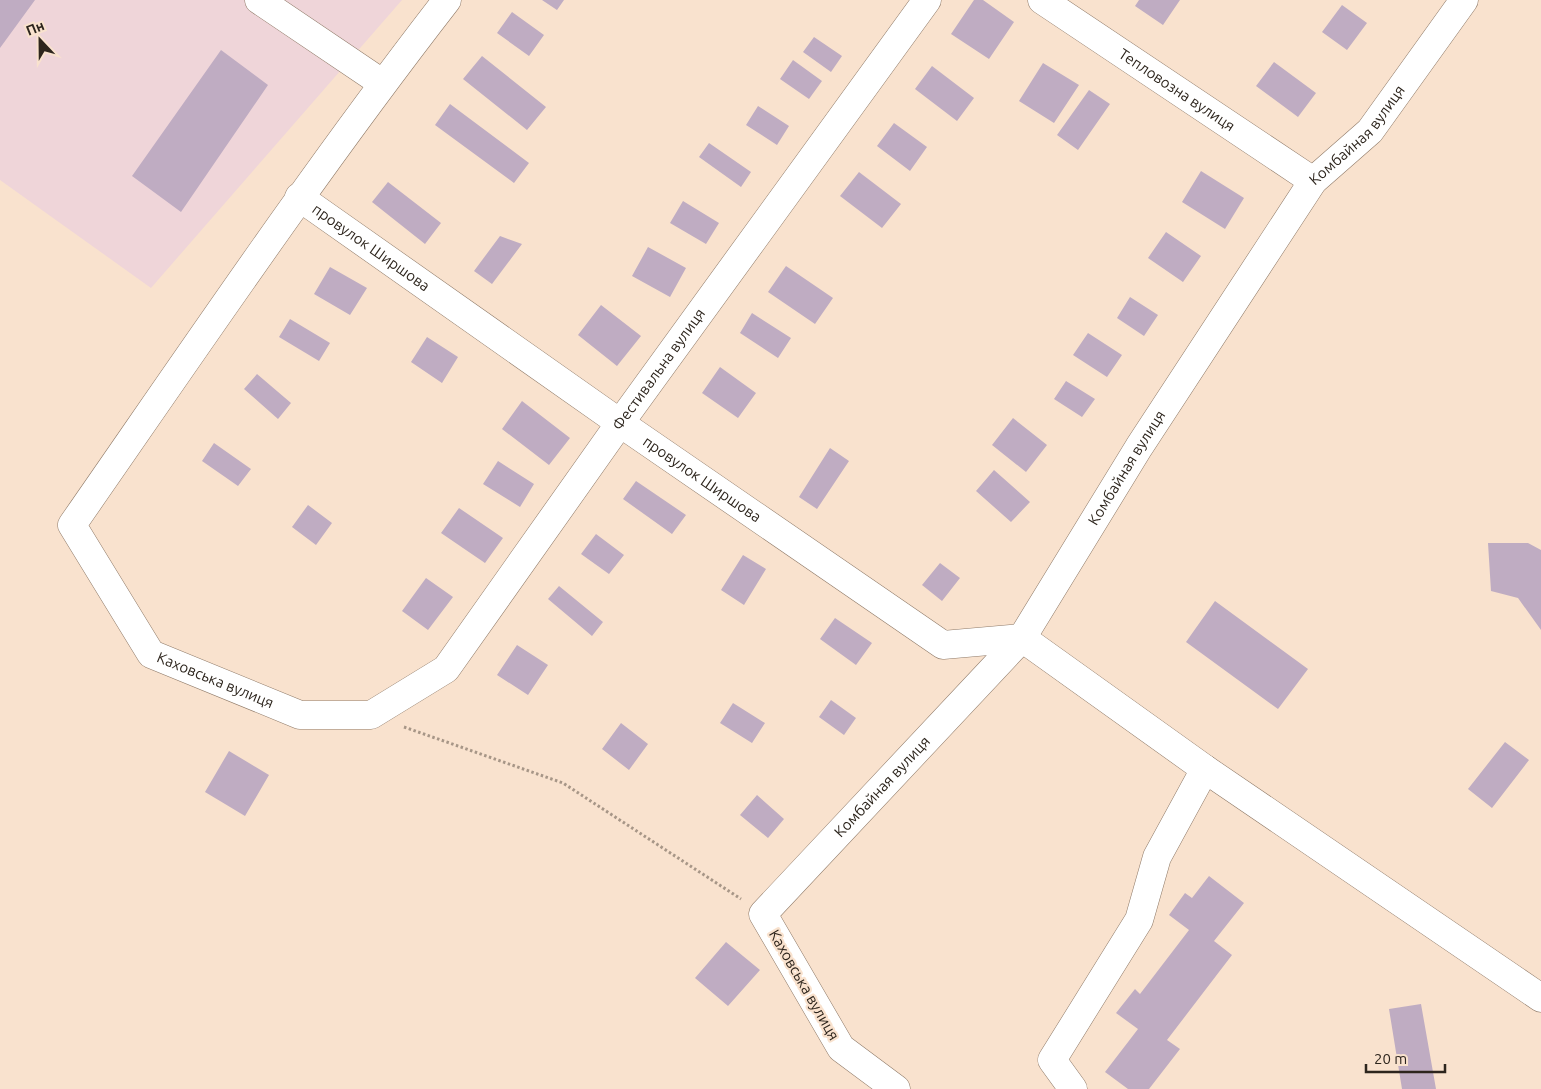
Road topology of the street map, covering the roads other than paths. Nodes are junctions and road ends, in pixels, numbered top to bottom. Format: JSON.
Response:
{"nodes":[{"id":1,"x":259,"y":0,"type":"edge"},
{"id":2,"x":447,"y":0,"type":"edge"},
{"id":3,"x":927,"y":0,"type":"edge"},
{"id":4,"x":1042,"y":0,"type":"edge"},
{"id":5,"x":1464,"y":0,"type":"edge"},
{"id":6,"x":382,"y":83,"type":"junction"},
{"id":7,"x":1313,"y":181,"type":"junction"},
{"id":8,"x":299,"y":197,"type":"junction"},
{"id":9,"x":620,"y":424,"type":"junction"},
{"id":10,"x":1022,"y":638,"type":"junction"},
{"id":11,"x":370,"y":715,"type":"joint"},
{"id":12,"x":1205,"y":769,"type":"junction"},
{"id":13,"x":763,"y":914,"type":"joint"},
{"id":14,"x":1541,"y":998,"type":"edge"},
{"id":15,"x":896,"y":1089,"type":"edge"},
{"id":16,"x":1073,"y":1089,"type":"edge"}],
"edges":[{"from":1,"to":6,"type":"street"},
{"from":2,"to":6,"type":"street"},
{"from":3,"to":9,"type":"street","name":"Фестивальна вулиця"},
{"from":4,"to":7,"type":"street","name":"Тепловозна вулиця"},
{"from":5,"to":7,"type":"street","name":"Комбайная вулиця"},
{"from":6,"to":8,"type":"street"},
{"from":7,"to":10,"type":"street","name":"Комбайная вулиця"},
{"from":8,"to":9,"type":"street","name":"провулок Ширшова"},
{"from":8,"to":11,"type":"street","name":"Каховська вулиця"},
{"from":9,"to":10,"type":"street","name":"провулок Ширшова"},
{"from":9,"to":11,"type":"street","name":"Фестивальна вулиця"},
{"from":10,"to":12,"type":"street"},
{"from":10,"to":13,"type":"street","name":"Комбайная вулиця"},
{"from":12,"to":14,"type":"street"},
{"from":12,"to":16,"type":"street"},
{"from":13,"to":15,"type":"street","name":"Каховська вулиця"}]}
